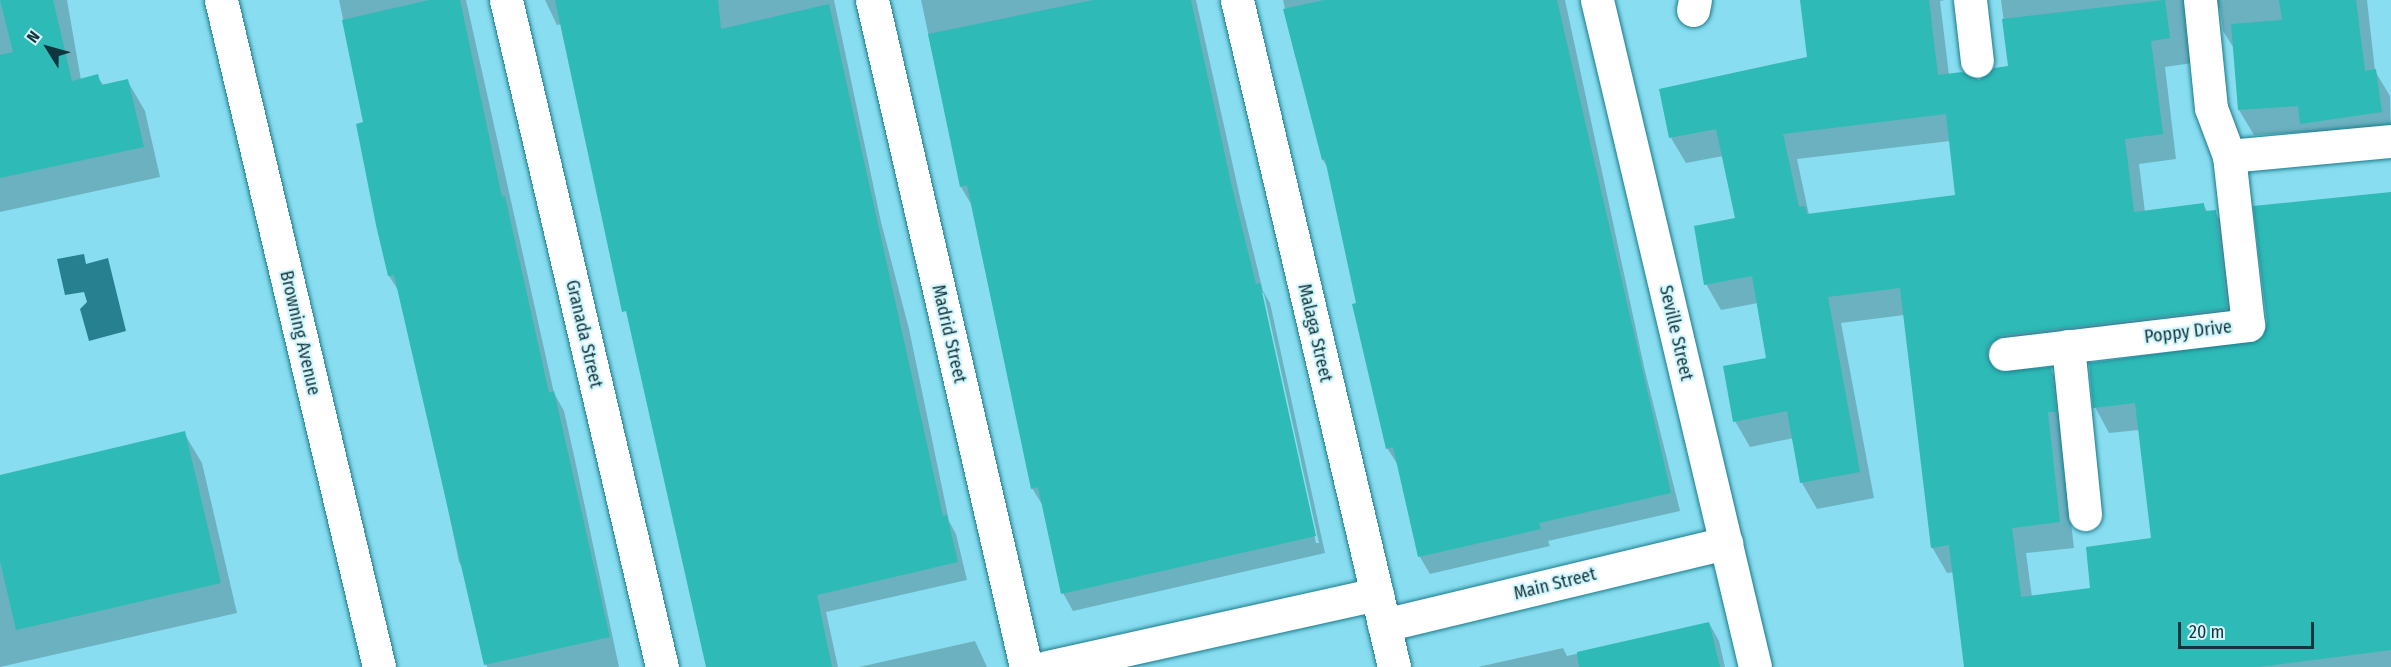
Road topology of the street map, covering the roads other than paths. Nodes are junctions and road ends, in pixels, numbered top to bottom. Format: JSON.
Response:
{"nodes":[{"id":1,"x":221,"y":0,"type":"edge"},
{"id":2,"x":506,"y":0,"type":"edge"},
{"id":3,"x":872,"y":0,"type":"edge"},
{"id":4,"x":1237,"y":0,"type":"edge"},
{"id":5,"x":1597,"y":0,"type":"edge"},
{"id":6,"x":1970,"y":0,"type":"edge"},
{"id":7,"x":2200,"y":0,"type":"edge"},
{"id":8,"x":1977,"y":61,"type":"dead end"},
{"id":9,"x":2391,"y":141,"type":"edge"},
{"id":10,"x":2229,"y":156,"type":"junction"},
{"id":11,"x":2068,"y":345,"type":"junction"},
{"id":12,"x":2005,"y":354,"type":"dead end"},
{"id":13,"x":2085,"y":514,"type":"dead end"},
{"id":14,"x":1726,"y":543,"type":"junction"},
{"id":15,"x":1377,"y":594,"type":"junction"},
{"id":16,"x":1384,"y":625,"type":"junction"},
{"id":17,"x":379,"y":667,"type":"edge"},
{"id":18,"x":662,"y":667,"type":"edge"},
{"id":19,"x":1026,"y":667,"type":"edge"},
{"id":20,"x":1047,"y":667,"type":"edge"},
{"id":21,"x":1394,"y":667,"type":"edge"},
{"id":22,"x":1755,"y":667,"type":"edge"}],
"edges":[{"from":1,"to":17,"type":"street","name":"Browning Avenue"},
{"from":2,"to":18,"type":"street","name":"Granada Street"},
{"from":3,"to":19,"type":"street","name":"Madrid Street"},
{"from":4,"to":15,"type":"street","name":"Malaga Street"},
{"from":5,"to":14,"type":"street","name":"Seville Street"},
{"from":6,"to":8,"type":"street"},
{"from":7,"to":10,"type":"street","name":"Poppy Drive"},
{"from":9,"to":10,"type":"street"},
{"from":10,"to":11,"type":"street","name":"Poppy Drive"},
{"from":11,"to":12,"type":"street"},
{"from":11,"to":13,"type":"street"},
{"from":14,"to":16,"type":"street","name":"Main Street"},
{"from":14,"to":22,"type":"street","name":"Seville Street"},
{"from":15,"to":16,"type":"street","name":"Malaga Street"},
{"from":15,"to":20,"type":"street"},
{"from":16,"to":21,"type":"street","name":"Malaga Street"}]}
